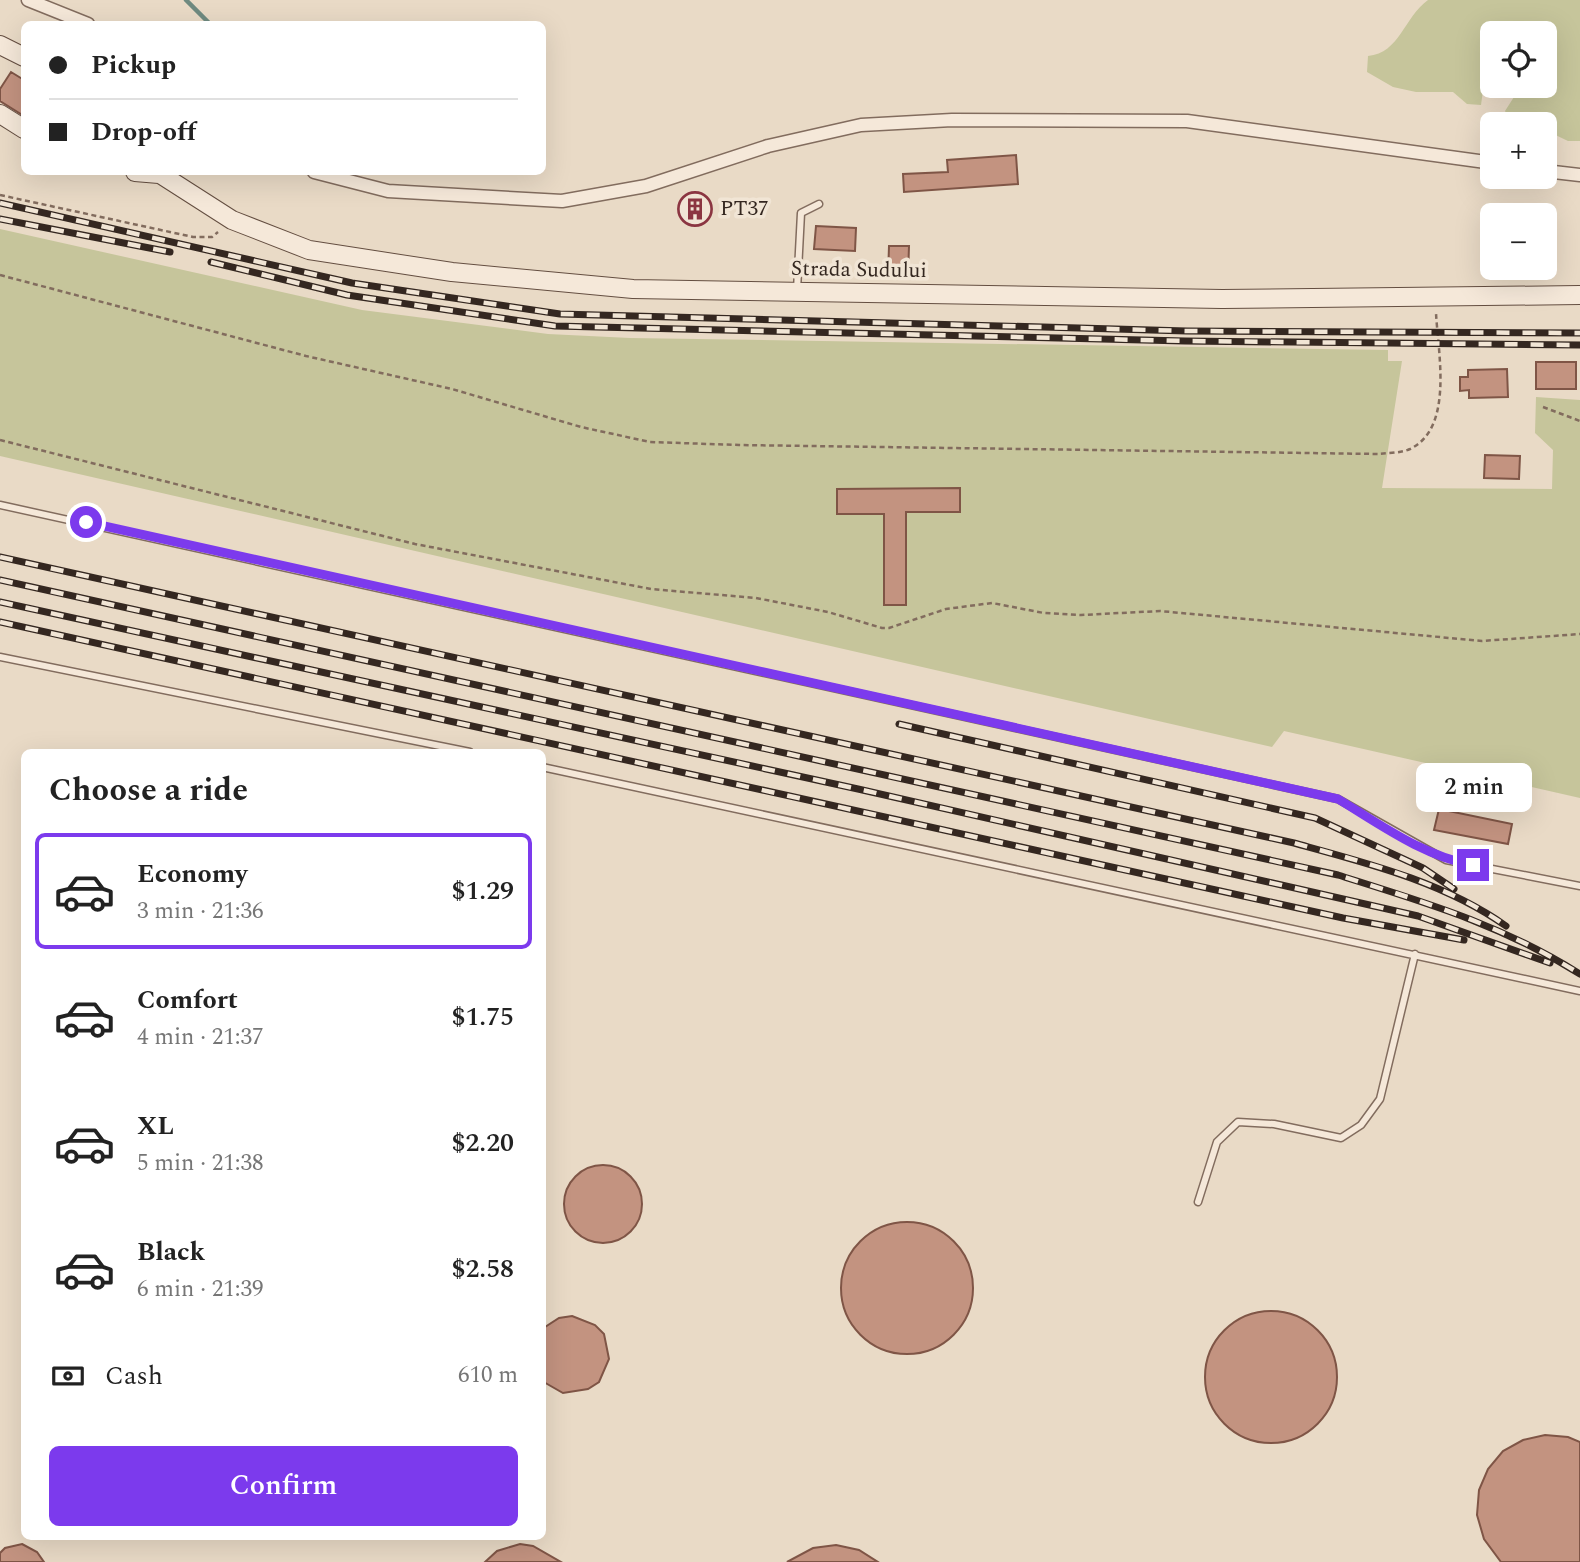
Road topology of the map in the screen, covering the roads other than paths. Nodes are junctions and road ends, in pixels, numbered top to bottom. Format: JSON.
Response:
{"nodes":[{"id":1,"x":28,"y":0,"type":"edge"},
{"id":2,"x":80,"y":21,"type":"edge"},
{"id":3,"x":0,"y":46,"type":"edge"},
{"id":4,"x":21,"y":56,"type":"edge"},
{"id":5,"x":0,"y":114,"type":"edge"},
{"id":6,"x":21,"y":127,"type":"edge"},
{"id":7,"x":1480,"y":161,"type":"edge"},
{"id":8,"x":1557,"y":172,"type":"edge"},
{"id":9,"x":161,"y":175,"type":"edge"},
{"id":10,"x":326,"y":175,"type":"edge"},
{"id":11,"x":1580,"y":175,"type":"edge"},
{"id":12,"x":820,"y":204,"type":"dead end"},
{"id":13,"x":797,"y":292,"type":"junction"},
{"id":14,"x":1580,"y":295,"type":"edge"},
{"id":15,"x":0,"y":505,"type":"edge"},
{"id":16,"x":0,"y":657,"type":"edge"},
{"id":17,"x":455,"y":749,"type":"edge"},
{"id":18,"x":546,"y":768,"type":"edge"},
{"id":19,"x":1580,"y":886,"type":"edge"},
{"id":20,"x":1415,"y":954,"type":"junction"},
{"id":21,"x":1580,"y":990,"type":"edge"},
{"id":22,"x":1198,"y":1202,"type":"dead end"}],
"edges":[{"from":1,"to":2,"type":"street"},
{"from":3,"to":4,"type":"street"},
{"from":5,"to":6,"type":"street"},
{"from":7,"to":10,"type":"street"},
{"from":8,"to":11,"type":"street"},
{"from":9,"to":13,"type":"street","name":"Strada Sudului"},
{"from":12,"to":13,"type":"lane"},
{"from":13,"to":14,"type":"street","name":"Strada Sudului"},
{"from":15,"to":19,"type":"lane"},
{"from":16,"to":17,"type":"lane"},
{"from":18,"to":20,"type":"lane"},
{"from":20,"to":21,"type":"lane"},
{"from":20,"to":22,"type":"lane"}]}
